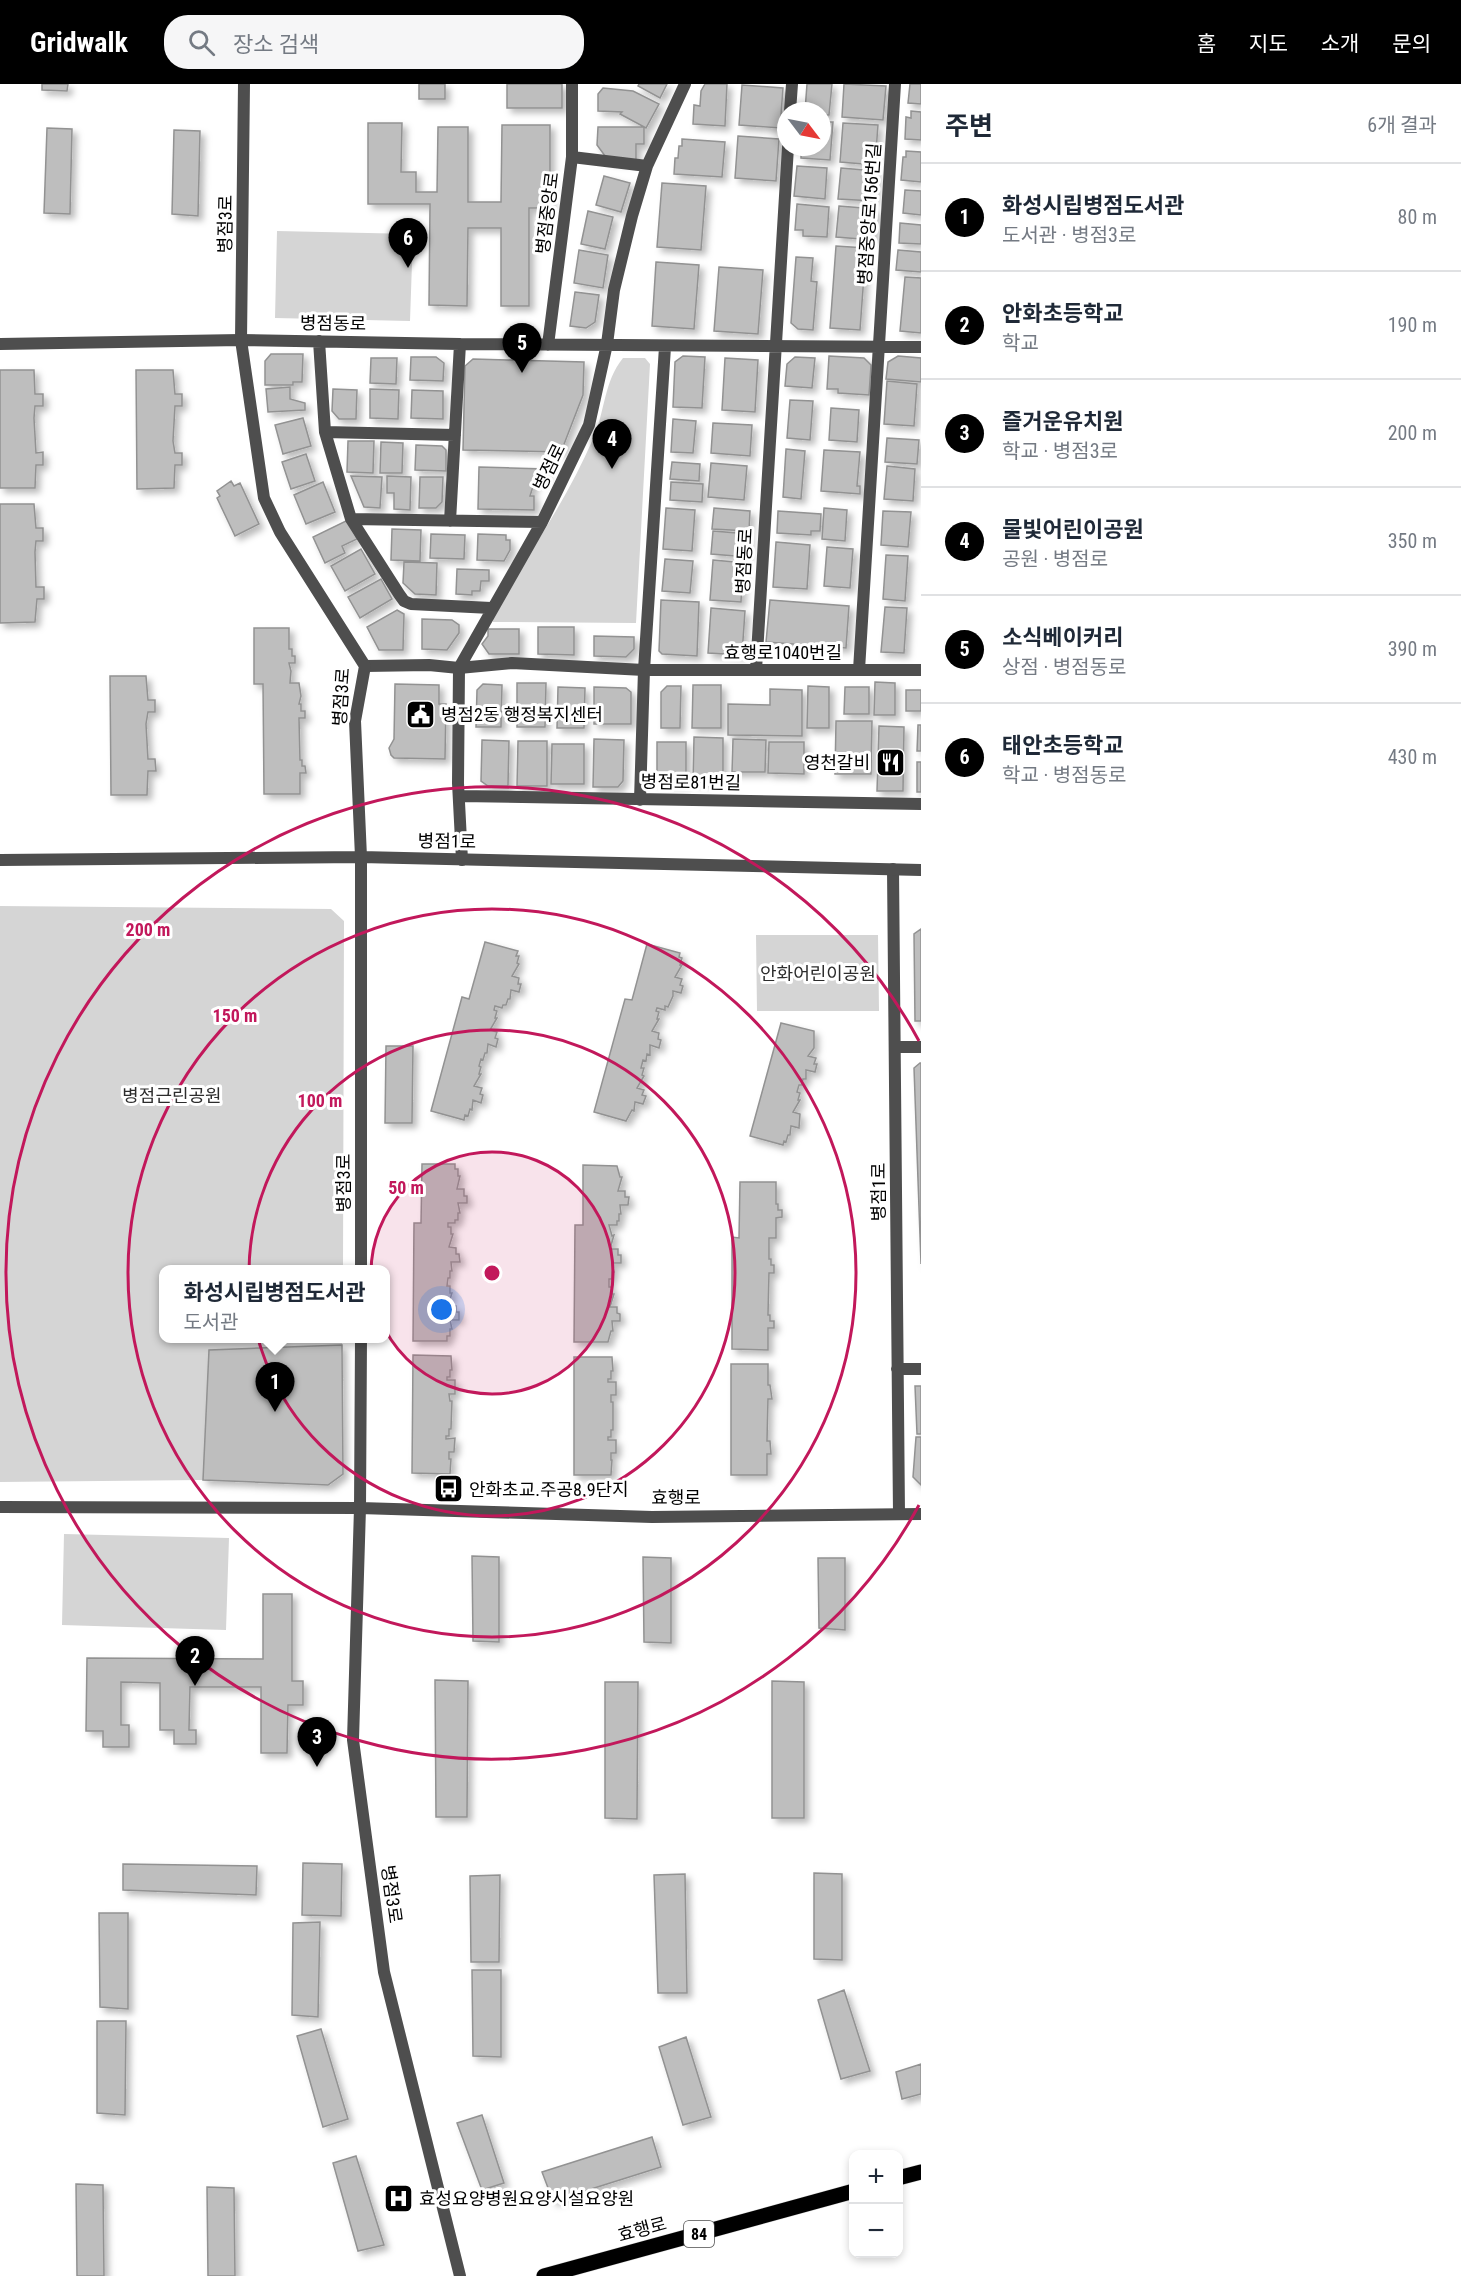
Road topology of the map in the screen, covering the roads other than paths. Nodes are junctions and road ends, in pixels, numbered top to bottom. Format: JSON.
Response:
{"nodes":[{"id":1,"x":244,"y":84,"type":"edge"},
{"id":2,"x":572,"y":84,"type":"edge"},
{"id":3,"x":685,"y":84,"type":"edge"},
{"id":4,"x":792,"y":84,"type":"edge"},
{"id":5,"x":896,"y":84,"type":"edge"},
{"id":6,"x":791,"y":102,"type":"edge"},
{"id":7,"x":787,"y":156,"type":"edge"},
{"id":8,"x":572,"y":157,"type":"junction"},
{"id":9,"x":647,"y":166,"type":"junction"},
{"id":10,"x":241,"y":340,"type":"junction"},
{"id":11,"x":319,"y":341,"type":"junction"},
{"id":12,"x":0,"y":344,"type":"edge"},
{"id":13,"x":607,"y":344,"type":"junction"},
{"id":14,"x":460,"y":345,"type":"junction"},
{"id":15,"x":548,"y":345,"type":"junction"},
{"id":16,"x":775,"y":346,"type":"junction"},
{"id":17,"x":665,"y":347,"type":"junction"},
{"id":18,"x":878,"y":347,"type":"junction"},
{"id":19,"x":921,"y":347,"type":"edge"},
{"id":20,"x":325,"y":432,"type":"junction"},
{"id":21,"x":455,"y":435,"type":"junction"},
{"id":22,"x":351,"y":519,"type":"junction"},
{"id":23,"x":450,"y":521,"type":"junction"},
{"id":24,"x":542,"y":522,"type":"junction"},
{"id":25,"x":491,"y":608,"type":"junction"},
{"id":26,"x":365,"y":666,"type":"junction"},
{"id":27,"x":459,"y":668,"type":"junction"},
{"id":28,"x":644,"y":670,"type":"junction"},
{"id":29,"x":756,"y":670,"type":"junction"},
{"id":30,"x":859,"y":670,"type":"junction"},
{"id":31,"x":921,"y":670,"type":"edge"},
{"id":32,"x":460,"y":796,"type":"junction"},
{"id":33,"x":640,"y":800,"type":"junction"},
{"id":34,"x":921,"y":804,"type":"edge"},
{"id":35,"x":361,"y":857,"type":"junction"},
{"id":36,"x":0,"y":860,"type":"edge"},
{"id":37,"x":462,"y":860,"type":"junction"},
{"id":38,"x":893,"y":869,"type":"junction"},
{"id":39,"x":921,"y":870,"type":"edge"},
{"id":40,"x":895,"y":1047,"type":"junction"},
{"id":41,"x":921,"y":1047,"type":"edge"},
{"id":42,"x":361,"y":1265,"type":"edge"},
{"id":43,"x":361,"y":1343,"type":"edge"},
{"id":44,"x":897,"y":1369,"type":"junction"},
{"id":45,"x":921,"y":1369,"type":"edge"},
{"id":46,"x":0,"y":1507,"type":"edge"},
{"id":47,"x":360,"y":1508,"type":"junction"},
{"id":48,"x":898,"y":1514,"type":"junction"},
{"id":49,"x":921,"y":1514,"type":"edge"},
{"id":50,"x":921,"y":2172,"type":"edge"},
{"id":51,"x":903,"y":2177,"type":"edge"},
{"id":52,"x":849,"y":2192,"type":"edge"},
{"id":53,"x":460,"y":2276,"type":"edge"},
{"id":54,"x":544,"y":2276,"type":"edge"}],
"edges":[{"from":1,"to":10,"type":"street","name":"병점3로"},
{"from":2,"to":8,"type":"street","name":"병점중앙로"},
{"from":3,"to":9,"type":"street","name":"병점로"},
{"from":4,"to":6,"type":"street"},
{"from":5,"to":18,"type":"street","name":"병점중앙로156번길"},
{"from":7,"to":16,"type":"street"},
{"from":8,"to":9,"type":"street"},
{"from":8,"to":15,"type":"street","name":"병점중앙로"},
{"from":9,"to":13,"type":"street","name":"병점로"},
{"from":10,"to":11,"type":"street","name":"병점동로"},
{"from":10,"to":12,"type":"street","name":"병점동로"},
{"from":10,"to":26,"type":"street","name":"병점3로"},
{"from":11,"to":14,"type":"street","name":"병점동로"},
{"from":11,"to":20,"type":"street"},
{"from":13,"to":15,"type":"street","name":"병점동로"},
{"from":13,"to":17,"type":"street","name":"병점동로"},
{"from":13,"to":24,"type":"street","name":"병점로"},
{"from":14,"to":15,"type":"street","name":"병점동로"},
{"from":14,"to":21,"type":"street"},
{"from":16,"to":17,"type":"street","name":"병점동로"},
{"from":16,"to":18,"type":"street","name":"병점동로"},
{"from":16,"to":29,"type":"street","name":"병점동로"},
{"from":17,"to":28,"type":"street"},
{"from":18,"to":19,"type":"street","name":"병점동로"},
{"from":18,"to":30,"type":"street"},
{"from":20,"to":21,"type":"street"},
{"from":20,"to":22,"type":"street"},
{"from":21,"to":23,"type":"street"},
{"from":22,"to":23,"type":"street"},
{"from":22,"to":25,"type":"street"},
{"from":23,"to":24,"type":"street"},
{"from":24,"to":25,"type":"street","name":"병점로"},
{"from":25,"to":27,"type":"street","name":"병점로"},
{"from":26,"to":27,"type":"street","name":"효행로1040번길"},
{"from":26,"to":35,"type":"street","name":"병점3로"},
{"from":27,"to":28,"type":"street","name":"효행로1040번길"},
{"from":27,"to":32,"type":"street","name":"병점로"},
{"from":28,"to":29,"type":"street","name":"효행로1040번길"},
{"from":28,"to":33,"type":"street"},
{"from":29,"to":30,"type":"street","name":"효행로1040번길"},
{"from":30,"to":31,"type":"street","name":"효행로1040번길"},
{"from":32,"to":33,"type":"street","name":"병점로81번길"},
{"from":32,"to":37,"type":"street","name":"병점로"},
{"from":33,"to":34,"type":"street","name":"병점로81번길"},
{"from":35,"to":36,"type":"street","name":"병점1로"},
{"from":35,"to":37,"type":"street","name":"병점1로"},
{"from":35,"to":42,"type":"street","name":"병점3로"},
{"from":37,"to":38,"type":"street","name":"병점1로"},
{"from":38,"to":39,"type":"street","name":"병점1로"},
{"from":38,"to":40,"type":"street","name":"병점1로"},
{"from":40,"to":41,"type":"street"},
{"from":40,"to":44,"type":"street","name":"병점1로"},
{"from":43,"to":47,"type":"street","name":"병점3로"},
{"from":44,"to":45,"type":"street"},
{"from":44,"to":48,"type":"street","name":"병점1로"},
{"from":46,"to":47,"type":"street"},
{"from":47,"to":48,"type":"street","name":"효행로"},
{"from":47,"to":53,"type":"street","name":"병점3로"},
{"from":48,"to":49,"type":"street","name":"효행로"},
{"from":50,"to":51,"type":"main road"},
{"from":52,"to":54,"type":"main road","name":"효행로","number":"84"}]}
